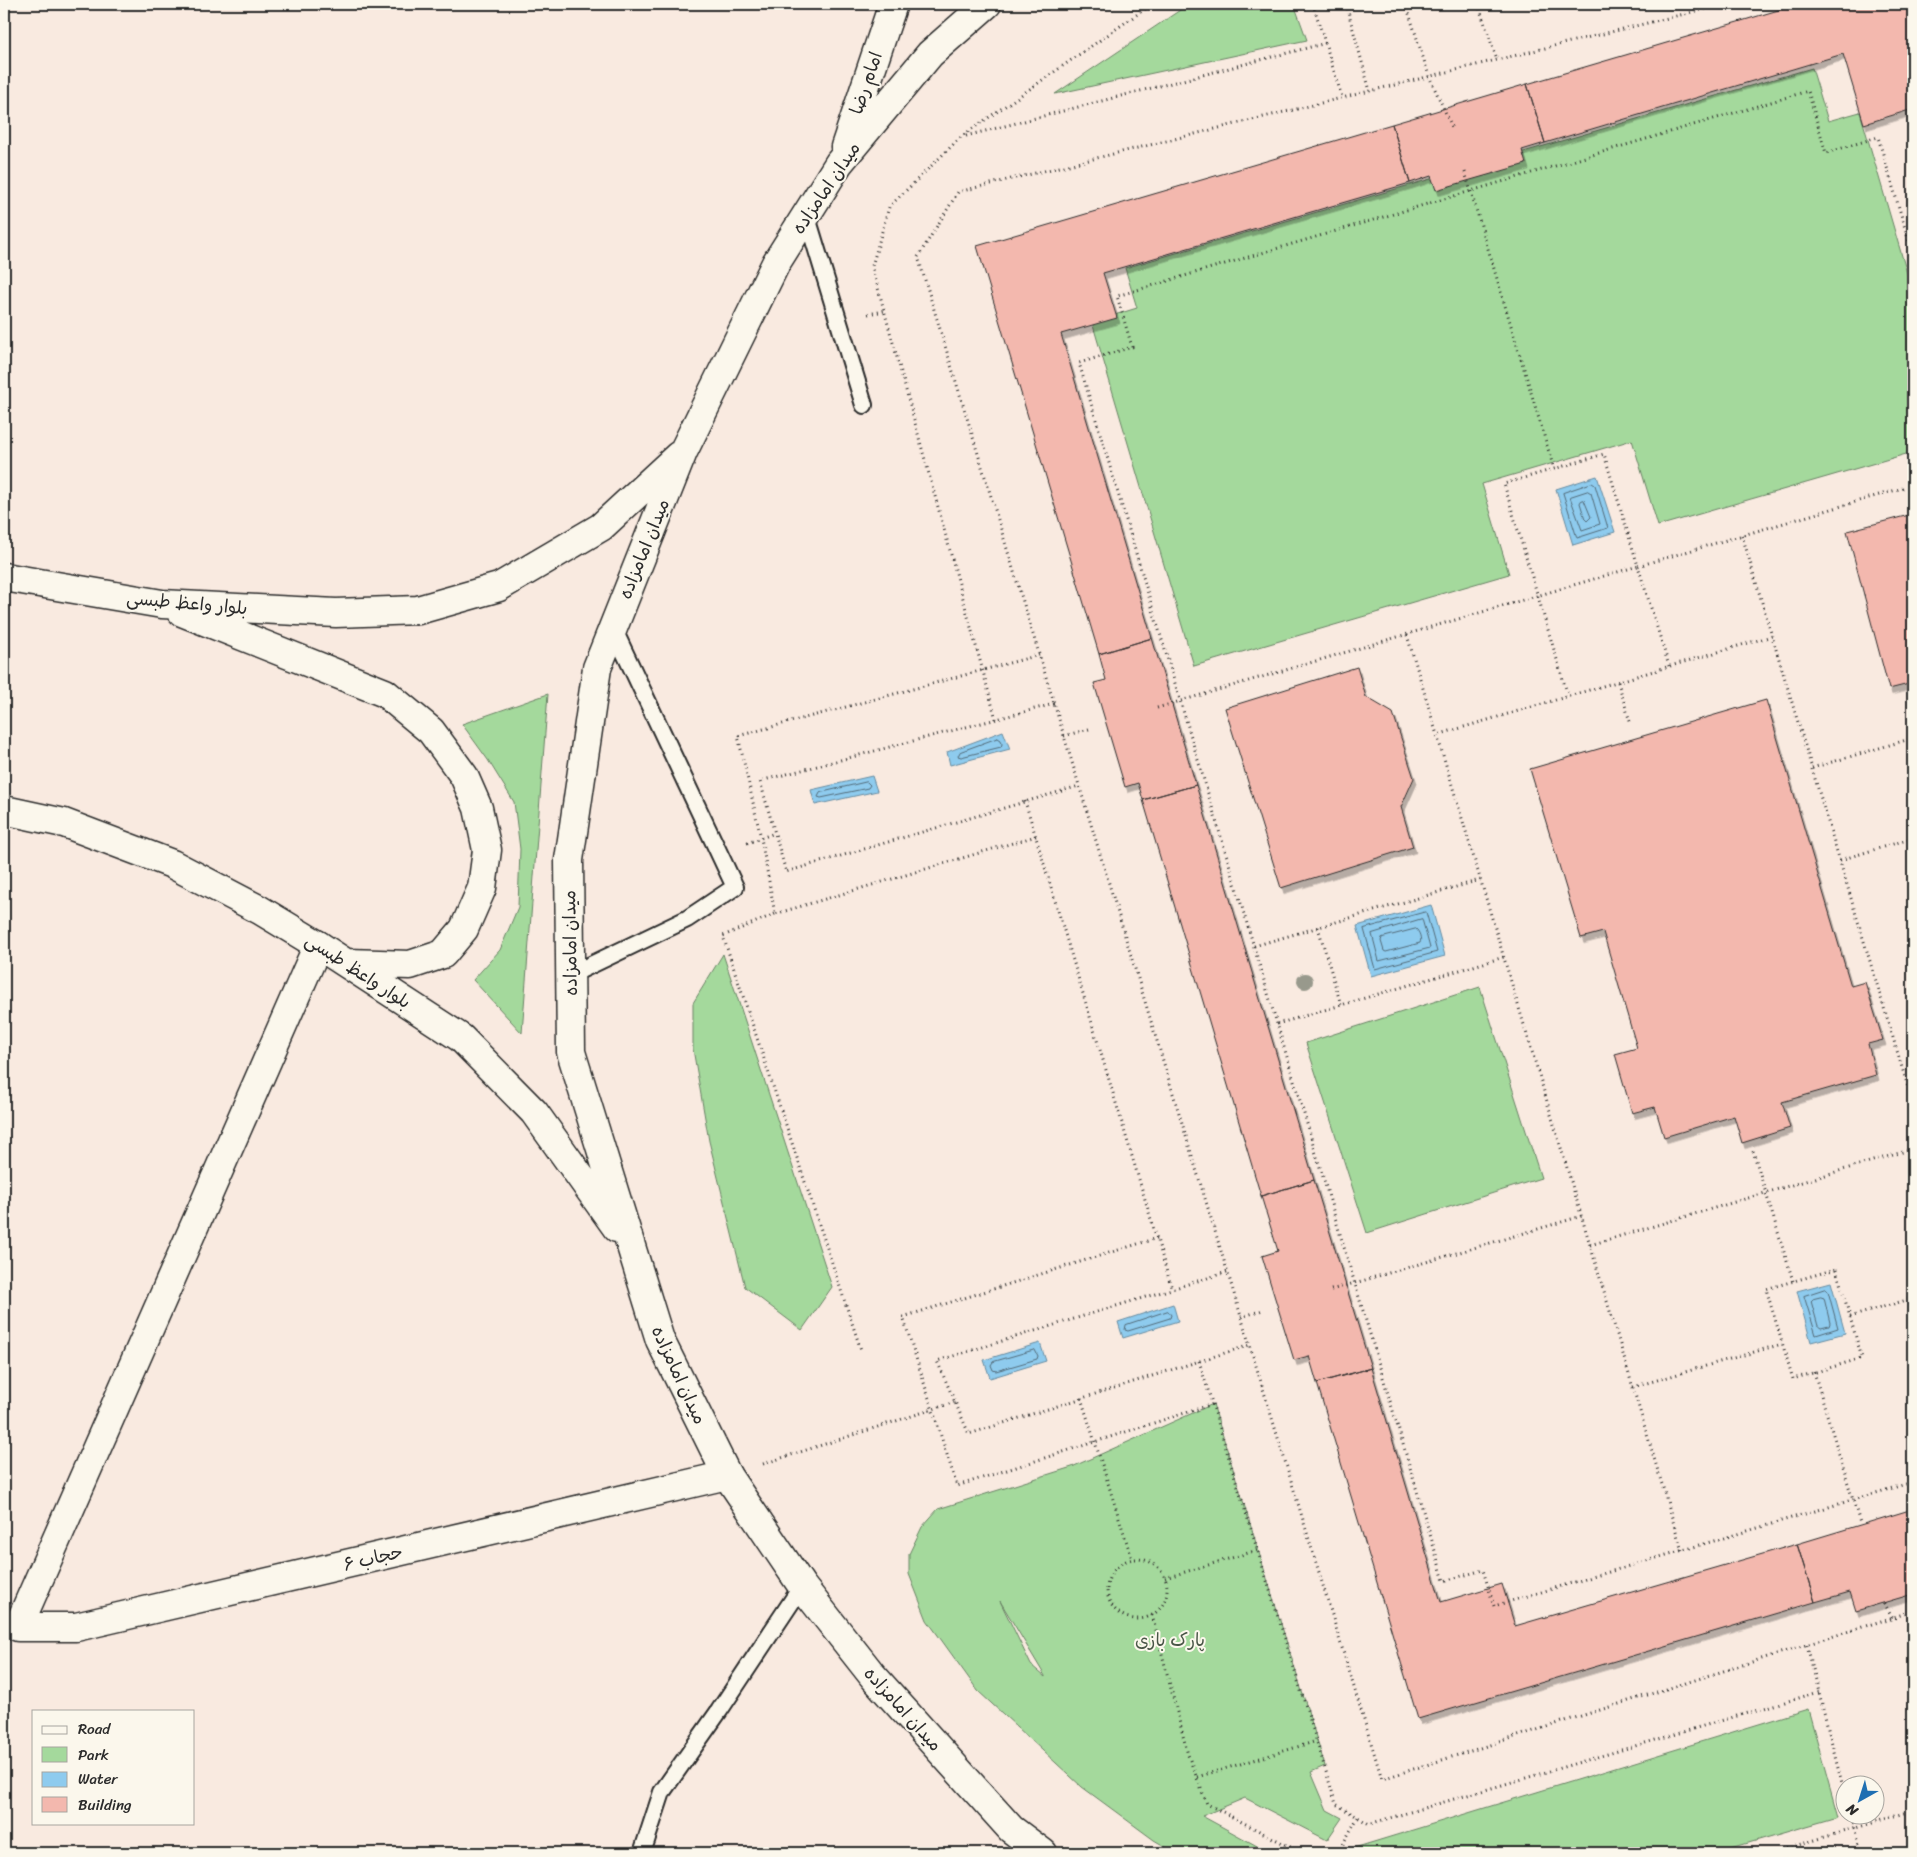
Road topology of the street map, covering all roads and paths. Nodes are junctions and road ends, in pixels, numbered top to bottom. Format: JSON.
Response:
{"nodes":[{"id":1,"x":893,"y":4,"type":"edge"},
{"id":2,"x":987,"y":4,"type":"edge"},
{"id":3,"x":1152,"y":4,"type":"edge"},
{"id":4,"x":1313,"y":4,"type":"edge"},
{"id":5,"x":1346,"y":4,"type":"edge"},
{"id":6,"x":1406,"y":4,"type":"edge"},
{"id":7,"x":1478,"y":4,"type":"edge"},
{"id":8,"x":1725,"y":4,"type":"edge"},
{"id":9,"x":1326,"y":43,"type":"junction"},
{"id":10,"x":1497,"y":60,"type":"junction"},
{"id":11,"x":1429,"y":76,"type":"junction"},
{"id":12,"x":1370,"y":91,"type":"junction"},
{"id":13,"x":1342,"y":97,"type":"junction"},
{"id":14,"x":1452,"y":127,"type":"dead end"},
{"id":15,"x":962,"y":136,"type":"junction"},
{"id":16,"x":839,"y":163,"type":"junction"},
{"id":17,"x":1465,"y":172,"type":"dead end"},
{"id":18,"x":1470,"y":192,"type":"junction"},
{"id":19,"x":806,"y":214,"type":"junction"},
{"id":20,"x":1913,"y":255,"type":"edge"},
{"id":21,"x":864,"y":405,"type":"dead end"},
{"id":22,"x":683,"y":452,"type":"junction"},
{"id":23,"x":1554,"y":469,"type":"junction"},
{"id":24,"x":1913,"y":485,"type":"edge"},
{"id":25,"x":1742,"y":535,"type":"junction"},
{"id":26,"x":1638,"y":566,"type":"junction"},
{"id":27,"x":4,"y":577,"type":"edge"},
{"id":28,"x":1538,"y":596,"type":"junction"},
{"id":29,"x":162,"y":604,"type":"junction"},
{"id":30,"x":613,"y":628,"type":"junction"},
{"id":31,"x":1407,"y":635,"type":"junction"},
{"id":32,"x":1772,"y":636,"type":"junction"},
{"id":33,"x":1040,"y":655,"type":"junction"},
{"id":34,"x":1669,"y":666,"type":"junction"},
{"id":35,"x":982,"y":671,"type":"junction"},
{"id":36,"x":1618,"y":682,"type":"junction"},
{"id":37,"x":1568,"y":696,"type":"junction"},
{"id":38,"x":1180,"y":702,"type":"junction"},
{"id":39,"x":1054,"y":704,"type":"junction"},
{"id":40,"x":1157,"y":708,"type":"dead end"},
{"id":41,"x":996,"y":719,"type":"junction"},
{"id":42,"x":1630,"y":725,"type":"dead end"},
{"id":43,"x":1089,"y":729,"type":"dead end"},
{"id":44,"x":1437,"y":735,"type":"junction"},
{"id":45,"x":1064,"y":736,"type":"junction"},
{"id":46,"x":1913,"y":738,"type":"edge"},
{"id":47,"x":1812,"y":768,"type":"junction"},
{"id":48,"x":1079,"y":786,"type":"junction"},
{"id":49,"x":1025,"y":801,"type":"junction"},
{"id":50,"x":4,"y":810,"type":"edge"},
{"id":51,"x":1036,"y":836,"type":"junction"},
{"id":52,"x":1913,"y":838,"type":"edge"},
{"id":53,"x":1840,"y":860,"type":"junction"},
{"id":54,"x":1480,"y":880,"type":"junction"},
{"id":55,"x":775,"y":914,"type":"junction"},
{"id":56,"x":1318,"y":927,"type":"junction"},
{"id":57,"x":318,"y":945,"type":"junction"},
{"id":58,"x":1254,"y":946,"type":"junction"},
{"id":59,"x":1504,"y":957,"type":"junction"},
{"id":60,"x":348,"y":963,"type":"junction"},
{"id":61,"x":570,"y":975,"type":"junction"},
{"id":62,"x":1340,"y":1005,"type":"junction"},
{"id":63,"x":1277,"y":1024,"type":"junction"},
{"id":64,"x":1912,"y":1098,"type":"edge"},
{"id":65,"x":1913,"y":1104,"type":"edge"},
{"id":66,"x":1913,"y":1149,"type":"edge"},
{"id":67,"x":1753,"y":1150,"type":"dead end"},
{"id":68,"x":1766,"y":1193,"type":"junction"},
{"id":69,"x":1582,"y":1216,"type":"junction"},
{"id":70,"x":1157,"y":1238,"type":"junction"},
{"id":71,"x":1590,"y":1245,"type":"junction"},
{"id":72,"x":630,"y":1247,"type":"junction"},
{"id":73,"x":1227,"y":1272,"type":"junction"},
{"id":74,"x":1793,"y":1281,"type":"junction"},
{"id":75,"x":1355,"y":1283,"type":"junction"},
{"id":76,"x":1172,"y":1289,"type":"junction"},
{"id":77,"x":1331,"y":1290,"type":"dead end"},
{"id":78,"x":1913,"y":1298,"type":"edge"},
{"id":79,"x":1263,"y":1310,"type":"dead end"},
{"id":80,"x":1241,"y":1317,"type":"junction"},
{"id":81,"x":1850,"y":1317,"type":"junction"},
{"id":82,"x":1782,"y":1344,"type":"junction"},
{"id":83,"x":1250,"y":1345,"type":"junction"},
{"id":84,"x":861,"y":1350,"type":"dead end"},
{"id":85,"x":1199,"y":1361,"type":"junction"},
{"id":86,"x":1814,"y":1372,"type":"junction"},
{"id":87,"x":1633,"y":1388,"type":"junction"},
{"id":88,"x":1081,"y":1398,"type":"junction"},
{"id":89,"x":955,"y":1402,"type":"junction"},
{"id":90,"x":1213,"y":1404,"type":"junction"},
{"id":91,"x":933,"y":1410,"type":"junction"},
{"id":92,"x":1095,"y":1442,"type":"junction"},
{"id":93,"x":727,"y":1475,"type":"junction"},
{"id":94,"x":1913,"y":1482,"type":"edge"},
{"id":95,"x":1853,"y":1500,"type":"junction"},
{"id":96,"x":1860,"y":1523,"type":"dead end"},
{"id":97,"x":1258,"y":1550,"type":"junction"},
{"id":98,"x":1682,"y":1551,"type":"junction"},
{"id":99,"x":1132,"y":1558,"type":"junction"},
{"id":100,"x":1165,"y":1578,"type":"junction"},
{"id":101,"x":802,"y":1586,"type":"junction"},
{"id":102,"x":1884,"y":1603,"type":"dead end"},
{"id":103,"x":1913,"y":1611,"type":"edge"},
{"id":104,"x":1152,"y":1615,"type":"junction"},
{"id":105,"x":1893,"y":1618,"type":"junction"},
{"id":106,"x":1806,"y":1645,"type":"junction"},
{"id":107,"x":1819,"y":1692,"type":"junction"},
{"id":108,"x":1317,"y":1741,"type":"junction"},
{"id":109,"x":1840,"y":1774,"type":"edge"},
{"id":110,"x":1196,"y":1777,"type":"junction"},
{"id":111,"x":1913,"y":1811,"type":"edge"},
{"id":112,"x":1358,"y":1818,"type":"junction"},
{"id":113,"x":1853,"y":1824,"type":"edge"},
{"id":114,"x":1854,"y":1829,"type":"junction"},
{"id":115,"x":642,"y":1853,"type":"edge"},
{"id":116,"x":1043,"y":1853,"type":"edge"},
{"id":117,"x":1302,"y":1853,"type":"edge"},
{"id":118,"x":1338,"y":1853,"type":"edge"},
{"id":119,"x":1771,"y":1853,"type":"edge"},
{"id":120,"x":1860,"y":1853,"type":"edge"}],
"edges":[{"from":1,"to":16,"type":"main road","name":"امام رضا"},
{"from":2,"to":16,"type":"main road","name":"میدان امامزاده"},
{"from":3,"to":15,"type":"path"},
{"from":4,"to":9,"type":"path"},
{"from":5,"to":12,"type":"path"},
{"from":6,"to":11,"type":"path"},
{"from":7,"to":10,"type":"path"},
{"from":8,"to":10,"type":"path"},
{"from":9,"to":13,"type":"path"},
{"from":9,"to":15,"type":"path"},
{"from":10,"to":11,"type":"path"},
{"from":11,"to":12,"type":"path"},
{"from":11,"to":14,"type":"path"},
{"from":12,"to":13,"type":"path"},
{"from":13,"to":33,"type":"path"},
{"from":15,"to":35,"type":"path"},
{"from":16,"to":19,"type":"main road","name":"میدان امامزاده"},
{"from":17,"to":18,"type":"path"},
{"from":18,"to":20,"type":"path"},
{"from":18,"to":23,"type":"path"},
{"from":18,"to":38,"type":"path"},
{"from":19,"to":21,"type":"lane"},
{"from":19,"to":22,"type":"main road","name":"میدان امامزاده"},
{"from":22,"to":29,"type":"main road","name":"بلوار واعظ طبسی"},
{"from":22,"to":30,"type":"main road","name":"میدان امامزاده"},
{"from":23,"to":26,"type":"path"},
{"from":23,"to":28,"type":"path"},
{"from":24,"to":25,"type":"path"},
{"from":25,"to":26,"type":"path"},
{"from":25,"to":32,"type":"path"},
{"from":26,"to":28,"type":"path"},
{"from":26,"to":34,"type":"path"},
{"from":27,"to":29,"type":"main road","name":"بلوار واعظ طبسی"},
{"from":28,"to":31,"type":"path"},
{"from":28,"to":37,"type":"path"},
{"from":29,"to":60,"type":"main road"},
{"from":30,"to":61,"type":"main road","name":"میدان امامزاده"},
{"from":30,"to":61,"type":"lane"},
{"from":31,"to":38,"type":"path"},
{"from":31,"to":44,"type":"path"},
{"from":32,"to":34,"type":"path"},
{"from":32,"to":47,"type":"path"},
{"from":33,"to":35,"type":"path"},
{"from":33,"to":39,"type":"path"},
{"from":34,"to":36,"type":"path"},
{"from":35,"to":41,"type":"path"},
{"from":35,"to":55,"type":"path"},
{"from":36,"to":37,"type":"path"},
{"from":36,"to":42,"type":"path"},
{"from":37,"to":44,"type":"path"},
{"from":38,"to":40,"type":"path"},
{"from":38,"to":58,"type":"path"},
{"from":39,"to":41,"type":"path"},
{"from":39,"to":45,"type":"path"},
{"from":41,"to":49,"type":"path"},
{"from":43,"to":45,"type":"path"},
{"from":44,"to":54,"type":"path"},
{"from":45,"to":48,"type":"path"},
{"from":46,"to":47,"type":"path"},
{"from":47,"to":53,"type":"path"},
{"from":48,"to":49,"type":"path"},
{"from":48,"to":73,"type":"path"},
{"from":49,"to":51,"type":"path"},
{"from":50,"to":57,"type":"main road","name":"بلوار واعظ طبسی"},
{"from":51,"to":55,"type":"path"},
{"from":51,"to":70,"type":"path"},
{"from":52,"to":53,"type":"path"},
{"from":53,"to":64,"type":"path"},
{"from":54,"to":56,"type":"path"},
{"from":54,"to":59,"type":"path"},
{"from":55,"to":84,"type":"path"},
{"from":56,"to":58,"type":"path"},
{"from":56,"to":62,"type":"path"},
{"from":57,"to":60,"type":"main road","name":"بلوار واعظ طبسی"},
{"from":57,"to":93,"type":"main road","name":"حجاب ۶"},
{"from":58,"to":63,"type":"path"},
{"from":59,"to":62,"type":"path"},
{"from":59,"to":69,"type":"path"},
{"from":60,"to":72,"type":"main road","name":"بلوار واعظ طبسی"},
{"from":61,"to":72,"type":"main road","name":"میدان امامزاده"},
{"from":62,"to":63,"type":"path"},
{"from":63,"to":75,"type":"path"},
{"from":64,"to":65,"type":"path"},
{"from":66,"to":68,"type":"path"},
{"from":67,"to":68,"type":"path"},
{"from":68,"to":71,"type":"path"},
{"from":68,"to":74,"type":"path"},
{"from":69,"to":71,"type":"path"},
{"from":69,"to":75,"type":"path"},
{"from":70,"to":76,"type":"path"},
{"from":70,"to":91,"type":"path"},
{"from":71,"to":87,"type":"path"},
{"from":72,"to":93,"type":"main road","name":"میدان امامزاده"},
{"from":73,"to":76,"type":"path"},
{"from":73,"to":80,"type":"path"},
{"from":74,"to":81,"type":"path"},
{"from":74,"to":82,"type":"path"},
{"from":75,"to":77,"type":"path"},
{"from":75,"to":98,"type":"path"},
{"from":76,"to":89,"type":"path"},
{"from":78,"to":81,"type":"path"},
{"from":79,"to":80,"type":"path"},
{"from":80,"to":83,"type":"path"},
{"from":81,"to":86,"type":"path"},
{"from":82,"to":86,"type":"path"},
{"from":82,"to":87,"type":"path"},
{"from":83,"to":85,"type":"path"},
{"from":83,"to":106,"type":"path"},
{"from":85,"to":88,"type":"path"},
{"from":85,"to":90,"type":"path"},
{"from":86,"to":95,"type":"path"},
{"from":87,"to":98,"type":"path"},
{"from":88,"to":89,"type":"path"},
{"from":88,"to":92,"type":"path"},
{"from":89,"to":91,"type":"path"},
{"from":90,"to":92,"type":"path"},
{"from":90,"to":97,"type":"path"},
{"from":91,"to":92,"type":"path"},
{"from":91,"to":93,"type":"path"},
{"from":92,"to":99,"type":"path"},
{"from":93,"to":101,"type":"main road","name":"میدان امامزاده"},
{"from":94,"to":95,"type":"path"},
{"from":95,"to":96,"type":"path"},
{"from":95,"to":98,"type":"path"},
{"from":97,"to":100,"type":"path"},
{"from":97,"to":108,"type":"path"},
{"from":99,"to":100,"type":"path"},
{"from":99,"to":104,"type":"path"},
{"from":100,"to":104,"type":"path"},
{"from":101,"to":115,"type":"lane"},
{"from":101,"to":116,"type":"main road","name":"میدان امامزاده"},
{"from":102,"to":105,"type":"path"},
{"from":103,"to":105,"type":"path"},
{"from":104,"to":110,"type":"path"},
{"from":105,"to":106,"type":"path"},
{"from":106,"to":107,"type":"path"},
{"from":107,"to":109,"type":"path"},
{"from":107,"to":112,"type":"path"},
{"from":108,"to":110,"type":"path"},
{"from":108,"to":112,"type":"path"},
{"from":110,"to":117,"type":"path"},
{"from":111,"to":114,"type":"path"},
{"from":112,"to":118,"type":"path"},
{"from":113,"to":114,"type":"path"},
{"from":114,"to":119,"type":"path"},
{"from":114,"to":120,"type":"path"}]}
